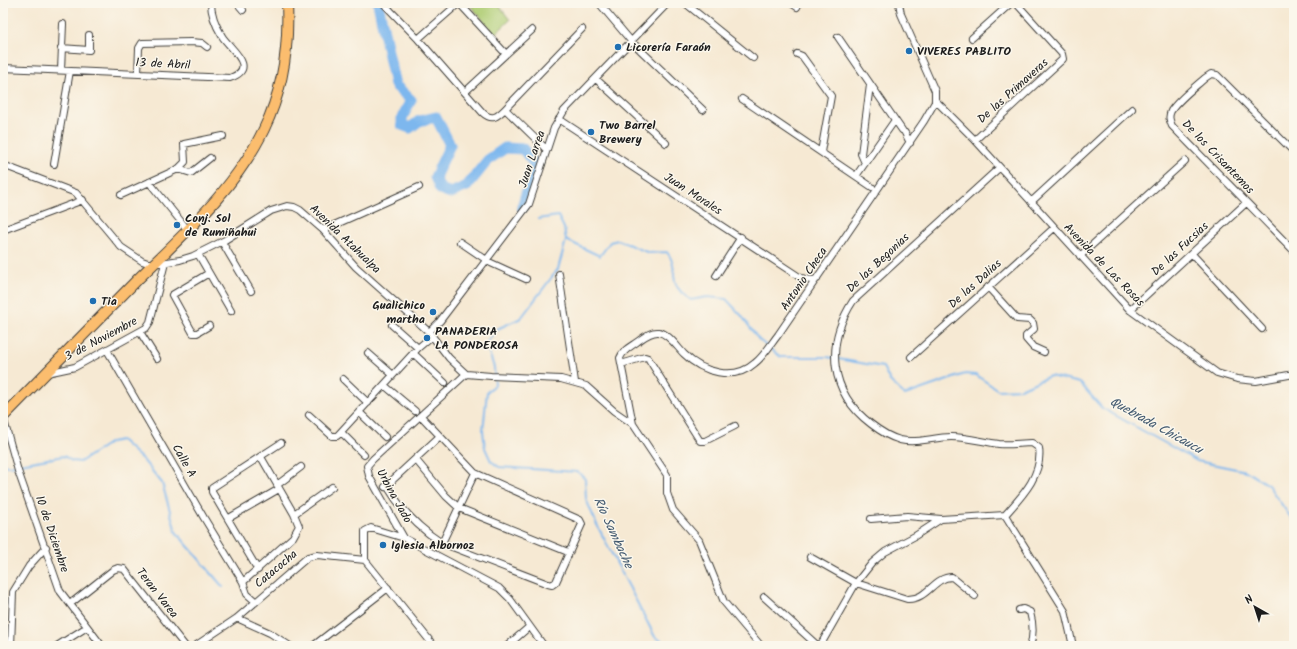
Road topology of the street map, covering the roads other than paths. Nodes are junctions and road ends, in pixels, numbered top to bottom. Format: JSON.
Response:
{"nodes":[{"id":1,"x":211,"y":3,"type":"edge"},
{"id":2,"x":237,"y":3,"type":"edge"},
{"id":3,"x":287,"y":3,"type":"edge"},
{"id":4,"x":459,"y":3,"type":"edge"},
{"id":5,"x":599,"y":3,"type":"edge"},
{"id":6,"x":668,"y":3,"type":"edge"},
{"id":7,"x":685,"y":3,"type":"edge"},
{"id":8,"x":790,"y":3,"type":"edge"},
{"id":9,"x":899,"y":3,"type":"edge"},
{"id":10,"x":1011,"y":3,"type":"edge"},
{"id":11,"x":1016,"y":3,"type":"edge"},
{"id":12,"x":385,"y":5,"type":"dead end"},
{"id":13,"x":797,"y":7,"type":"dead end"},
{"id":14,"x":243,"y":10,"type":"dead end"},
{"id":15,"x":63,"y":24,"type":"dead end"},
{"id":16,"x":582,"y":29,"type":"dead end"},
{"id":17,"x":532,"y":30,"type":"dead end"},
{"id":18,"x":89,"y":34,"type":"dead end"},
{"id":19,"x":838,"y":36,"type":"dead end"},
{"id":20,"x":972,"y":38,"type":"dead end"},
{"id":21,"x":418,"y":39,"type":"junction"},
{"id":22,"x":631,"y":41,"type":"junction"},
{"id":23,"x":207,"y":47,"type":"dead end"},
{"id":24,"x":61,"y":48,"type":"junction"},
{"id":25,"x":506,"y":54,"type":"junction"},
{"id":26,"x":797,"y":54,"type":"dead end"},
{"id":27,"x":753,"y":58,"type":"dead end"},
{"id":28,"x":3,"y":68,"type":"edge"},
{"id":29,"x":61,"y":70,"type":"junction"},
{"id":30,"x":70,"y":70,"type":"junction"},
{"id":31,"x":138,"y":74,"type":"junction"},
{"id":32,"x":596,"y":79,"type":"junction"},
{"id":33,"x":870,"y":85,"type":"junction"},
{"id":34,"x":465,"y":92,"type":"junction"},
{"id":35,"x":742,"y":99,"type":"dead end"},
{"id":36,"x":935,"y":100,"type":"junction"},
{"id":37,"x":505,"y":109,"type":"junction"},
{"id":38,"x":1132,"y":109,"type":"dead end"},
{"id":39,"x":703,"y":110,"type":"dead end"},
{"id":40,"x":559,"y":119,"type":"junction"},
{"id":41,"x":895,"y":120,"type":"junction"},
{"id":42,"x":223,"y":136,"type":"dead end"},
{"id":43,"x":975,"y":140,"type":"junction"},
{"id":44,"x":666,"y":143,"type":"dead end"},
{"id":45,"x":910,"y":143,"type":"junction"},
{"id":46,"x":547,"y":150,"type":"junction"},
{"id":47,"x":821,"y":152,"type":"junction"},
{"id":48,"x":1294,"y":152,"type":"edge"},
{"id":49,"x":210,"y":158,"type":"dead end"},
{"id":50,"x":1185,"y":161,"type":"dead end"},
{"id":51,"x":865,"y":163,"type":"junction"},
{"id":52,"x":54,"y":164,"type":"dead end"},
{"id":53,"x":3,"y":165,"type":"edge"},
{"id":54,"x":999,"y":168,"type":"junction"},
{"id":55,"x":178,"y":169,"type":"junction"},
{"id":56,"x":856,"y":176,"type":"junction"},
{"id":57,"x":149,"y":182,"type":"junction"},
{"id":58,"x":419,"y":187,"type":"dead end"},
{"id":59,"x":872,"y":187,"type":"dead end"},
{"id":60,"x":121,"y":195,"type":"dead end"},
{"id":61,"x":83,"y":200,"type":"junction"},
{"id":62,"x":1031,"y":202,"type":"junction"},
{"id":63,"x":1246,"y":203,"type":"junction"},
{"id":64,"x":1054,"y":228,"type":"junction"},
{"id":65,"x":188,"y":229,"type":"junction"},
{"id":66,"x":3,"y":230,"type":"edge"},
{"id":67,"x":323,"y":230,"type":"junction"},
{"id":68,"x":741,"y":238,"type":"junction"},
{"id":69,"x":222,"y":242,"type":"junction"},
{"id":70,"x":460,"y":242,"type":"dead end"},
{"id":71,"x":1294,"y":251,"type":"edge"},
{"id":72,"x":198,"y":254,"type":"junction"},
{"id":73,"x":1192,"y":254,"type":"junction"},
{"id":74,"x":1080,"y":256,"type":"junction"},
{"id":75,"x":486,"y":260,"type":"junction"},
{"id":76,"x":165,"y":262,"type":"junction"},
{"id":77,"x":155,"y":263,"type":"junction"},
{"id":78,"x":209,"y":273,"type":"junction"},
{"id":79,"x":559,"y":274,"type":"dead end"},
{"id":80,"x":716,"y":276,"type":"dead end"},
{"id":81,"x":817,"y":279,"type":"junction"},
{"id":82,"x":526,"y":280,"type":"dead end"},
{"id":83,"x":988,"y":288,"type":"junction"},
{"id":84,"x":251,"y":290,"type":"dead end"},
{"id":85,"x":1130,"y":310,"type":"junction"},
{"id":86,"x":231,"y":311,"type":"dead end"},
{"id":87,"x":392,"y":325,"type":"dead end"},
{"id":88,"x":209,"y":326,"type":"dead end"},
{"id":89,"x":1262,"y":329,"type":"dead end"},
{"id":90,"x":140,"y":332,"type":"junction"},
{"id":91,"x":430,"y":334,"type":"junction"},
{"id":92,"x":107,"y":350,"type":"junction"},
{"id":93,"x":416,"y":351,"type":"junction"},
{"id":94,"x":1044,"y":352,"type":"dead end"},
{"id":95,"x":368,"y":353,"type":"dead end"},
{"id":96,"x":911,"y":357,"type":"dead end"},
{"id":97,"x":157,"y":359,"type":"dead end"},
{"id":98,"x":621,"y":364,"type":"junction"},
{"id":99,"x":46,"y":373,"type":"junction"},
{"id":100,"x":466,"y":374,"type":"junction"},
{"id":101,"x":1294,"y":374,"type":"edge"},
{"id":102,"x":393,"y":375,"type":"junction"},
{"id":103,"x":343,"y":379,"type":"dead end"},
{"id":104,"x":575,"y":382,"type":"junction"},
{"id":105,"x":445,"y":383,"type":"dead end"},
{"id":106,"x":384,"y":385,"type":"junction"},
{"id":107,"x":368,"y":403,"type":"junction"},
{"id":108,"x":415,"y":411,"type":"dead end"},
{"id":109,"x":359,"y":412,"type":"junction"},
{"id":110,"x":309,"y":415,"type":"dead end"},
{"id":111,"x":421,"y":416,"type":"junction"},
{"id":112,"x":3,"y":417,"type":"edge"},
{"id":113,"x":633,"y":424,"type":"junction"},
{"id":114,"x":735,"y":426,"type":"dead end"},
{"id":115,"x":341,"y":432,"type":"junction"},
{"id":116,"x":440,"y":436,"type":"junction"},
{"id":117,"x":385,"y":437,"type":"dead end"},
{"id":118,"x":281,"y":443,"type":"dead end"},
{"id":119,"x":364,"y":455,"type":"dead end"},
{"id":120,"x":261,"y":457,"type":"junction"},
{"id":121,"x":416,"y":460,"type":"junction"},
{"id":122,"x":301,"y":467,"type":"dead end"},
{"id":123,"x":475,"y":473,"type":"junction"},
{"id":124,"x":278,"y":487,"type":"junction"},
{"id":125,"x":332,"y":487,"type":"dead end"},
{"id":126,"x":459,"y":508,"type":"junction"},
{"id":127,"x":294,"y":514,"type":"junction"},
{"id":128,"x":1005,"y":515,"type":"junction"},
{"id":129,"x":229,"y":518,"type":"junction"},
{"id":130,"x":871,"y":519,"type":"dead end"},
{"id":131,"x":940,"y":519,"type":"junction"},
{"id":132,"x":404,"y":538,"type":"junction"},
{"id":133,"x":442,"y":543,"type":"junction"},
{"id":134,"x":46,"y":547,"type":"junction"},
{"id":135,"x":568,"y":552,"type":"junction"},
{"id":136,"x":810,"y":557,"type":"dead end"},
{"id":137,"x":364,"y":560,"type":"junction"},
{"id":138,"x":258,"y":570,"type":"junction"},
{"id":139,"x":245,"y":580,"type":"junction"},
{"id":140,"x":856,"y":583,"type":"junction"},
{"id":141,"x":388,"y":588,"type":"junction"},
{"id":142,"x":974,"y":596,"type":"dead end"},
{"id":143,"x":764,"y":597,"type":"dead end"},
{"id":144,"x":255,"y":601,"type":"junction"},
{"id":145,"x":70,"y":604,"type":"junction"},
{"id":146,"x":1019,"y":610,"type":"dead end"},
{"id":147,"x":237,"y":618,"type":"junction"},
{"id":148,"x":87,"y":627,"type":"junction"},
{"id":149,"x":529,"y":627,"type":"junction"},
{"id":150,"x":11,"y":646,"type":"edge"},
{"id":151,"x":57,"y":646,"type":"edge"},
{"id":152,"x":102,"y":646,"type":"edge"},
{"id":153,"x":185,"y":646,"type":"edge"},
{"id":154,"x":195,"y":646,"type":"edge"},
{"id":155,"x":290,"y":646,"type":"edge"},
{"id":156,"x":312,"y":646,"type":"edge"},
{"id":157,"x":434,"y":646,"type":"edge"},
{"id":158,"x":507,"y":646,"type":"edge"},
{"id":159,"x":544,"y":646,"type":"edge"},
{"id":160,"x":761,"y":646,"type":"edge"},
{"id":161,"x":819,"y":646,"type":"edge"},
{"id":162,"x":1030,"y":646,"type":"edge"},
{"id":163,"x":1073,"y":646,"type":"edge"}],
"edges":[{"from":1,"to":31,"type":"street","name":"13 de Abril"},
{"from":2,"to":14,"type":"street"},
{"from":3,"to":65,"type":"highway"},
{"from":4,"to":21,"type":"street"},
{"from":4,"to":25,"type":"street"},
{"from":5,"to":22,"type":"street"},
{"from":6,"to":22,"type":"street","name":"Juan Larrea"},
{"from":7,"to":27,"type":"street"},
{"from":8,"to":13,"type":"street"},
{"from":9,"to":36,"type":"street"},
{"from":10,"to":20,"type":"street"},
{"from":11,"to":43,"type":"street","name":"De las Primaveras"},
{"from":12,"to":21,"type":"street"},
{"from":15,"to":24,"type":"street"},
{"from":16,"to":37,"type":"street"},
{"from":17,"to":25,"type":"street"},
{"from":18,"to":24,"type":"street"},
{"from":19,"to":33,"type":"street"},
{"from":21,"to":34,"type":"street"},
{"from":22,"to":32,"type":"street","name":"Juan Larrea"},
{"from":22,"to":39,"type":"street"},
{"from":23,"to":31,"type":"street"},
{"from":24,"to":29,"type":"street"},
{"from":25,"to":34,"type":"street"},
{"from":26,"to":47,"type":"street"},
{"from":28,"to":29,"type":"street","name":"13 de Abril"},
{"from":29,"to":30,"type":"street","name":"13 de Abril"},
{"from":30,"to":31,"type":"street","name":"13 de Abril"},
{"from":30,"to":52,"type":"street"},
{"from":32,"to":40,"type":"street","name":"Juan Larrea"},
{"from":32,"to":44,"type":"street"},
{"from":33,"to":41,"type":"street"},
{"from":33,"to":51,"type":"street"},
{"from":34,"to":37,"type":"street"},
{"from":35,"to":47,"type":"street"},
{"from":36,"to":43,"type":"street","name":"Avenida de Las Rosas"},
{"from":36,"to":45,"type":"street","name":"Antonio Checa"},
{"from":37,"to":46,"type":"street"},
{"from":38,"to":62,"type":"street"},
{"from":40,"to":46,"type":"street","name":"Juan Larrea"},
{"from":40,"to":68,"type":"street","name":"Juan Morales"},
{"from":41,"to":45,"type":"street"},
{"from":41,"to":51,"type":"street"},
{"from":42,"to":55,"type":"street"},
{"from":43,"to":54,"type":"street","name":"Avenida de Las Rosas"},
{"from":45,"to":81,"type":"street","name":"Antonio Checa"},
{"from":46,"to":75,"type":"street","name":"Juan Larrea"},
{"from":47,"to":56,"type":"street"},
{"from":48,"to":63,"type":"street","name":"De los Crisantemos"},
{"from":49,"to":55,"type":"street"},
{"from":50,"to":74,"type":"street"},
{"from":51,"to":56,"type":"street"},
{"from":53,"to":61,"type":"street","name":"Avenida Atahualpa"},
{"from":54,"to":62,"type":"street","name":"Avenida de Las Rosas"},
{"from":54,"to":128,"type":"street","name":"De las Begonias"},
{"from":55,"to":57,"type":"street"},
{"from":56,"to":59,"type":"street"},
{"from":57,"to":60,"type":"street"},
{"from":57,"to":65,"type":"street"},
{"from":58,"to":67,"type":"street"},
{"from":61,"to":66,"type":"street"},
{"from":61,"to":77,"type":"street","name":"Avenida Atahualpa"},
{"from":62,"to":64,"type":"street","name":"Avenida de Las Rosas"},
{"from":63,"to":71,"type":"street","name":"De los Crisantemos"},
{"from":63,"to":73,"type":"street","name":"De las Fucsias"},
{"from":64,"to":74,"type":"street","name":"Avenida de Las Rosas"},
{"from":64,"to":83,"type":"street","name":"De las Dalias"},
{"from":65,"to":77,"type":"highway"},
{"from":67,"to":69,"type":"street","name":"Avenida Atahualpa"},
{"from":67,"to":91,"type":"street","name":"Avenida Atahualpa"},
{"from":68,"to":80,"type":"street"},
{"from":68,"to":81,"type":"street","name":"Juan Morales"},
{"from":69,"to":72,"type":"street","name":"Avenida Atahualpa"},
{"from":69,"to":84,"type":"street"},
{"from":70,"to":75,"type":"street"},
{"from":72,"to":76,"type":"street","name":"Avenida Atahualpa"},
{"from":72,"to":78,"type":"street"},
{"from":73,"to":85,"type":"street","name":"De las Fucsias"},
{"from":73,"to":89,"type":"street"},
{"from":74,"to":85,"type":"street","name":"Avenida de Las Rosas"},
{"from":75,"to":82,"type":"street"},
{"from":75,"to":91,"type":"street","name":"Juan Larrea"},
{"from":76,"to":77,"type":"street","name":"Avenida Atahualpa"},
{"from":76,"to":90,"type":"street","name":"3 de Noviembre"},
{"from":77,"to":99,"type":"highway"},
{"from":78,"to":86,"type":"street"},
{"from":78,"to":88,"type":"street"},
{"from":79,"to":104,"type":"street"},
{"from":81,"to":98,"type":"street","name":"Antonio Checa"},
{"from":83,"to":94,"type":"street"},
{"from":83,"to":96,"type":"street","name":"De las Dalias"},
{"from":85,"to":101,"type":"street","name":"Avenida de Las Rosas"},
{"from":87,"to":93,"type":"street"},
{"from":90,"to":92,"type":"street","name":"3 de Noviembre"},
{"from":90,"to":97,"type":"street"},
{"from":91,"to":93,"type":"street","name":"Juan Larrea"},
{"from":91,"to":100,"type":"street","name":"Avenida Atahualpa"},
{"from":92,"to":99,"type":"street","name":"3 de Noviembre"},
{"from":92,"to":139,"type":"street","name":"Calle A"},
{"from":93,"to":102,"type":"street","name":"Juan Larrea"},
{"from":93,"to":105,"type":"street"},
{"from":95,"to":102,"type":"street"},
{"from":98,"to":113,"type":"street"},
{"from":98,"to":114,"type":"street"},
{"from":99,"to":112,"type":"highway"},
{"from":100,"to":104,"type":"street"},
{"from":100,"to":111,"type":"street","name":"Urbina Jado"},
{"from":102,"to":106,"type":"street","name":"Juan Larrea"},
{"from":103,"to":107,"type":"street"},
{"from":104,"to":113,"type":"street"},
{"from":106,"to":107,"type":"street","name":"Juan Larrea"},
{"from":106,"to":108,"type":"street"},
{"from":107,"to":109,"type":"street","name":"Juan Larrea"},
{"from":109,"to":115,"type":"street","name":"Juan Larrea"},
{"from":109,"to":117,"type":"street"},
{"from":110,"to":115,"type":"street"},
{"from":111,"to":116,"type":"street"},
{"from":111,"to":132,"type":"street","name":"Urbina Jado"},
{"from":112,"to":134,"type":"street","name":"10 de Diciembre"},
{"from":113,"to":160,"type":"street"},
{"from":115,"to":119,"type":"street"},
{"from":116,"to":121,"type":"street"},
{"from":116,"to":123,"type":"street"},
{"from":118,"to":120,"type":"street"},
{"from":120,"to":124,"type":"street"},
{"from":120,"to":129,"type":"street"},
{"from":121,"to":126,"type":"street"},
{"from":121,"to":133,"type":"street"},
{"from":122,"to":124,"type":"street"},
{"from":123,"to":126,"type":"street"},
{"from":123,"to":135,"type":"street"},
{"from":124,"to":127,"type":"street"},
{"from":124,"to":129,"type":"street"},
{"from":125,"to":127,"type":"street"},
{"from":126,"to":133,"type":"street"},
{"from":126,"to":135,"type":"street"},
{"from":127,"to":138,"type":"street"},
{"from":128,"to":131,"type":"street"},
{"from":128,"to":163,"type":"street"},
{"from":129,"to":138,"type":"street"},
{"from":130,"to":131,"type":"street"},
{"from":131,"to":140,"type":"street"},
{"from":132,"to":137,"type":"street"},
{"from":132,"to":149,"type":"street","name":"Urbina Jado"},
{"from":133,"to":135,"type":"street"},
{"from":134,"to":145,"type":"street","name":"10 de Diciembre"},
{"from":134,"to":150,"type":"street"},
{"from":136,"to":140,"type":"street"},
{"from":137,"to":141,"type":"street"},
{"from":137,"to":144,"type":"street","name":"Catacocha"},
{"from":138,"to":139,"type":"street"},
{"from":139,"to":144,"type":"street","name":"Calle A"},
{"from":140,"to":142,"type":"street"},
{"from":140,"to":161,"type":"street"},
{"from":141,"to":156,"type":"street"},
{"from":141,"to":157,"type":"street"},
{"from":143,"to":161,"type":"street"},
{"from":144,"to":147,"type":"street","name":"Catacocha"},
{"from":145,"to":148,"type":"street","name":"10 de Diciembre"},
{"from":145,"to":153,"type":"street","name":"Teran Varea"},
{"from":146,"to":162,"type":"street"},
{"from":147,"to":154,"type":"street","name":"Catacocha"},
{"from":147,"to":155,"type":"street"},
{"from":148,"to":151,"type":"street"},
{"from":148,"to":152,"type":"street","name":"10 de Diciembre"},
{"from":149,"to":158,"type":"street"},
{"from":149,"to":159,"type":"street","name":"Urbina Jado"}]}
